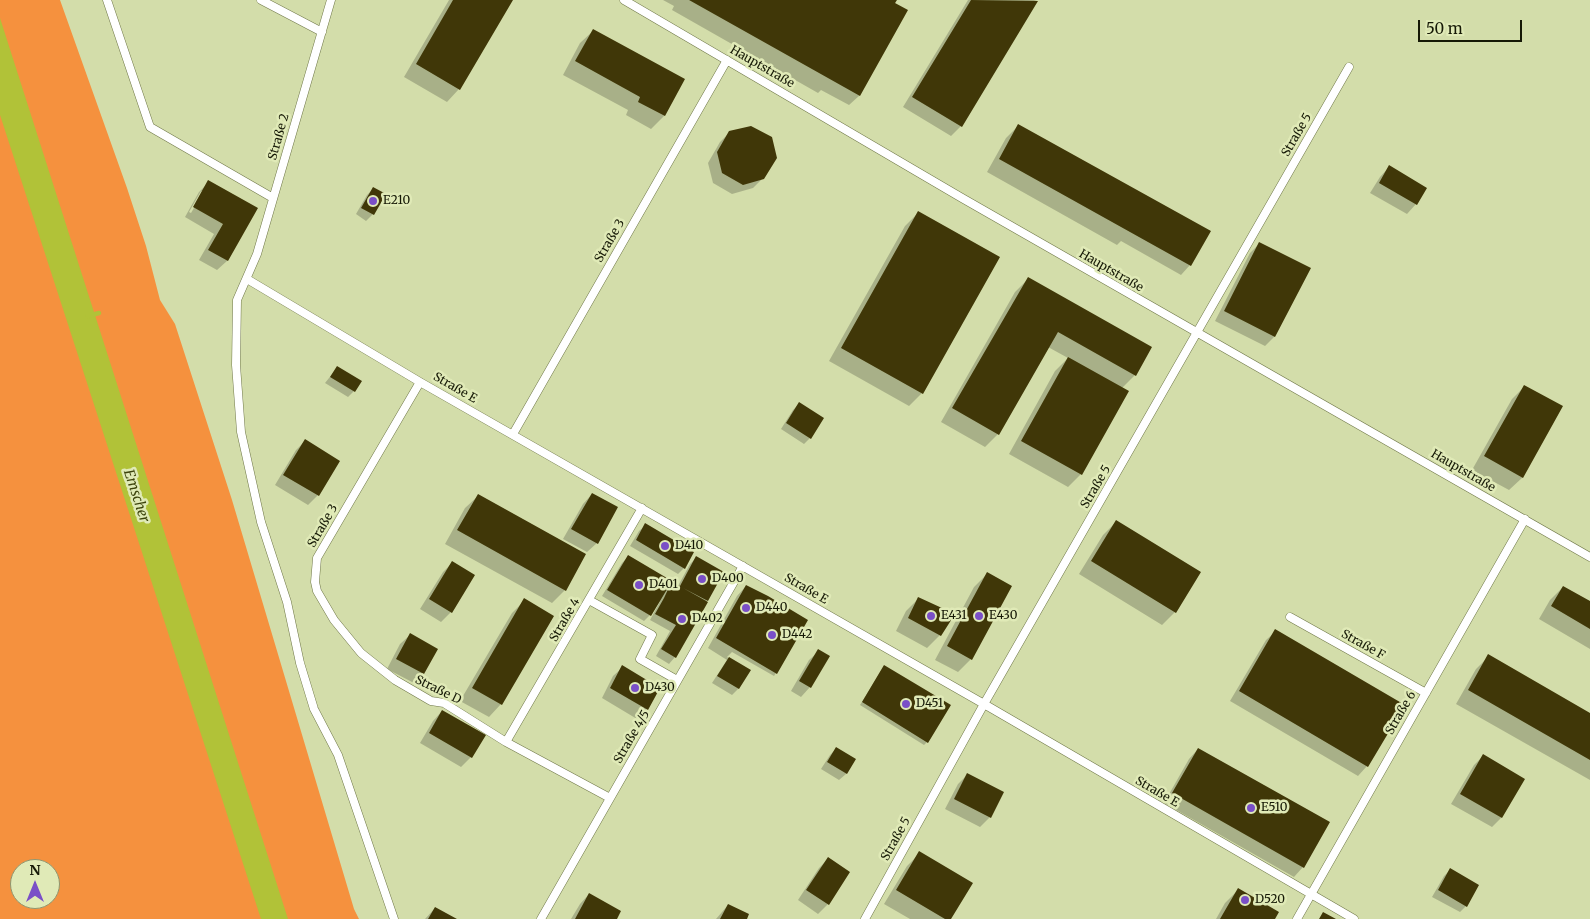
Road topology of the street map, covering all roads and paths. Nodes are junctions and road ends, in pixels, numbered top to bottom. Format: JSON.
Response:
{"nodes":[{"id":1,"x":107,"y":0,"type":"edge"},
{"id":2,"x":261,"y":0,"type":"edge"},
{"id":3,"x":331,"y":0,"type":"edge"},
{"id":4,"x":624,"y":0,"type":"edge"},
{"id":5,"x":322,"y":32,"type":"junction"},
{"id":6,"x":727,"y":60,"type":"junction"},
{"id":7,"x":1348,"y":67,"type":"dead end"},
{"id":8,"x":273,"y":198,"type":"junction"},
{"id":9,"x":247,"y":279,"type":"junction"},
{"id":10,"x":1197,"y":333,"type":"junction"},
{"id":11,"x":420,"y":382,"type":"junction"},
{"id":12,"x":513,"y":434,"type":"junction"},
{"id":13,"x":642,"y":508,"type":"junction"},
{"id":14,"x":1525,"y":519,"type":"junction"},
{"id":15,"x":1590,"y":557,"type":"edge"},
{"id":16,"x":742,"y":566,"type":"junction"},
{"id":17,"x":315,"y":582,"type":"joint"},
{"id":18,"x":589,"y":600,"type":"junction"},
{"id":19,"x":1290,"y":617,"type":"dead end"},
{"id":20,"x":677,"y":680,"type":"junction"},
{"id":21,"x":1426,"y":693,"type":"junction"},
{"id":22,"x":984,"y":704,"type":"junction"},
{"id":23,"x":506,"y":742,"type":"junction"},
{"id":24,"x":610,"y":798,"type":"junction"},
{"id":25,"x":1311,"y":895,"type":"junction"},
{"id":26,"x":394,"y":919,"type":"edge"},
{"id":27,"x":540,"y":919,"type":"edge"},
{"id":28,"x":865,"y":919,"type":"edge"},
{"id":29,"x":1297,"y":919,"type":"edge"},
{"id":30,"x":1354,"y":919,"type":"edge"}],
"edges":[{"from":1,"to":8,"type":"lane"},
{"from":2,"to":5,"type":"lane"},
{"from":3,"to":5,"type":"lane","name":"Straße 2"},
{"from":4,"to":6,"type":"lane","name":"Hauptstraße"},
{"from":5,"to":8,"type":"lane","name":"Straße 2"},
{"from":6,"to":10,"type":"lane","name":"Hauptstraße"},
{"from":6,"to":12,"type":"lane","name":"Straße 3"},
{"from":7,"to":10,"type":"lane","name":"Straße 5"},
{"from":8,"to":9,"type":"lane","name":"Straße 2"},
{"from":9,"to":11,"type":"lane","name":"Straße E"},
{"from":9,"to":26,"type":"lane","name":"Straße 2"},
{"from":10,"to":14,"type":"lane","name":"Hauptstraße"},
{"from":10,"to":22,"type":"lane","name":"Straße 5"},
{"from":11,"to":12,"type":"lane","name":"Straße E"},
{"from":11,"to":17,"type":"lane","name":"Straße 3"},
{"from":12,"to":13,"type":"lane","name":"Straße E"},
{"from":13,"to":16,"type":"lane","name":"Straße E"},
{"from":13,"to":18,"type":"lane","name":"Straße 4"},
{"from":14,"to":15,"type":"lane","name":"Hauptstraße"},
{"from":14,"to":21,"type":"lane","name":"Straße 6"},
{"from":16,"to":20,"type":"lane","name":"Straße 4/5"},
{"from":16,"to":22,"type":"lane","name":"Straße E"},
{"from":17,"to":23,"type":"lane","name":"Straße D"},
{"from":18,"to":20,"type":"lane"},
{"from":18,"to":23,"type":"lane","name":"Straße 4"},
{"from":19,"to":21,"type":"lane","name":"Straße F"},
{"from":20,"to":24,"type":"lane","name":"Straße 4/5"},
{"from":21,"to":25,"type":"lane","name":"Straße 6"},
{"from":22,"to":25,"type":"lane","name":"Straße E"},
{"from":22,"to":28,"type":"lane","name":"Straße 5"},
{"from":23,"to":24,"type":"lane","name":"Straße D"},
{"from":24,"to":27,"type":"lane","name":"Straße 4/5"},
{"from":25,"to":29,"type":"lane","name":"Straße 6"},
{"from":25,"to":30,"type":"lane","name":"Straße E"}]}
